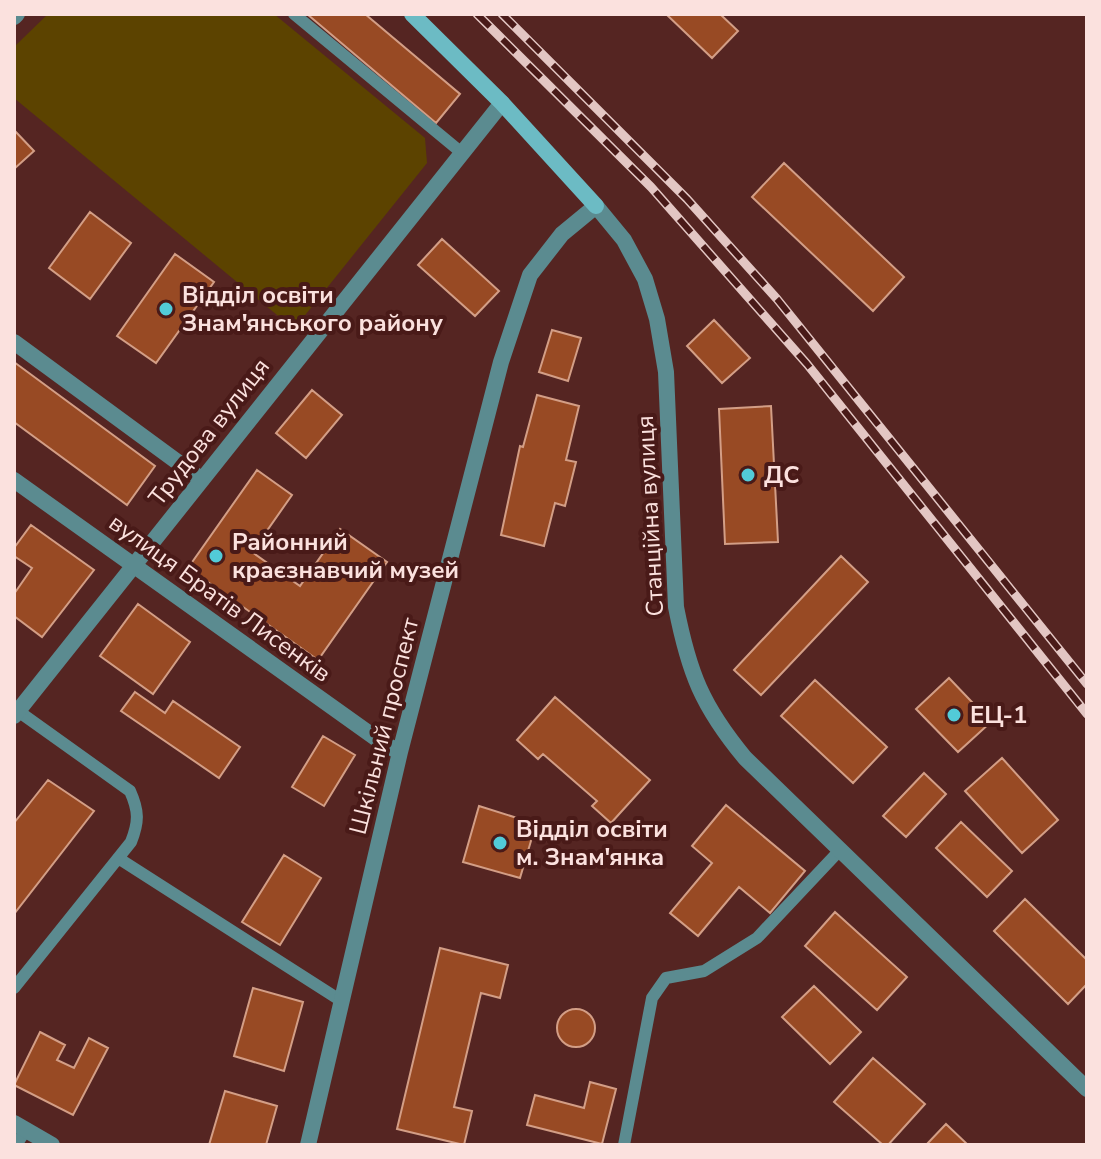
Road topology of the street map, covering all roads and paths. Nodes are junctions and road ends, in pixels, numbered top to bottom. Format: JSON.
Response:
{"nodes":[{"id":1,"x":294,"y":14,"type":"edge"},
{"id":2,"x":412,"y":14,"type":"edge"},
{"id":3,"x":502,"y":103,"type":"junction"},
{"id":4,"x":462,"y":153,"type":"junction"},
{"id":5,"x":596,"y":206,"type":"junction"},
{"id":6,"x":14,"y":342,"type":"edge"},
{"id":7,"x":14,"y":480,"type":"edge"},
{"id":8,"x":202,"y":480,"type":"junction"},
{"id":9,"x":134,"y":565,"type":"junction"},
{"id":10,"x":16,"y":714,"type":"edge"},
{"id":11,"x":400,"y":752,"type":"junction"},
{"id":12,"x":840,"y":850,"type":"junction"},
{"id":13,"x":118,"y":858,"type":"junction"},
{"id":14,"x":14,"y":988,"type":"edge"},
{"id":15,"x":343,"y":1002,"type":"junction"},
{"id":16,"x":1087,"y":1089,"type":"edge"},
{"id":17,"x":20,"y":1126,"type":"edge"},
{"id":18,"x":16,"y":1145,"type":"edge"},
{"id":19,"x":52,"y":1145,"type":"edge"},
{"id":20,"x":308,"y":1145,"type":"edge"},
{"id":21,"x":624,"y":1145,"type":"edge"}],
"edges":[{"from":1,"to":4,"type":"lane"},
{"from":2,"to":3,"type":"street","name":"Станційна вулиця"},
{"from":3,"to":4,"type":"street","name":"Трудова вулиця"},
{"from":3,"to":5,"type":"street","name":"Станційна вулиця"},
{"from":4,"to":8,"type":"street","name":"Трудова вулиця"},
{"from":5,"to":11,"type":"street","name":"Шкільний проспект"},
{"from":5,"to":12,"type":"street","name":"Станційна вулиця"},
{"from":6,"to":8,"type":"street"},
{"from":7,"to":9,"type":"street","name":"вулиця Братів Лисенків"},
{"from":8,"to":9,"type":"street","name":"Трудова вулиця"},
{"from":9,"to":10,"type":"street","name":"Трудова вулиця"},
{"from":9,"to":11,"type":"street","name":"вулиця Братів Лисенків"},
{"from":10,"to":13,"type":"lane"},
{"from":11,"to":15,"type":"street","name":"Шкільний проспект"},
{"from":12,"to":16,"type":"street","name":"Станційна вулиця"},
{"from":12,"to":21,"type":"lane"},
{"from":13,"to":14,"type":"lane"},
{"from":13,"to":15,"type":"lane"},
{"from":15,"to":20,"type":"street","name":"Шкільний проспект"},
{"from":17,"to":18,"type":"lane"},
{"from":17,"to":19,"type":"street"}]}
